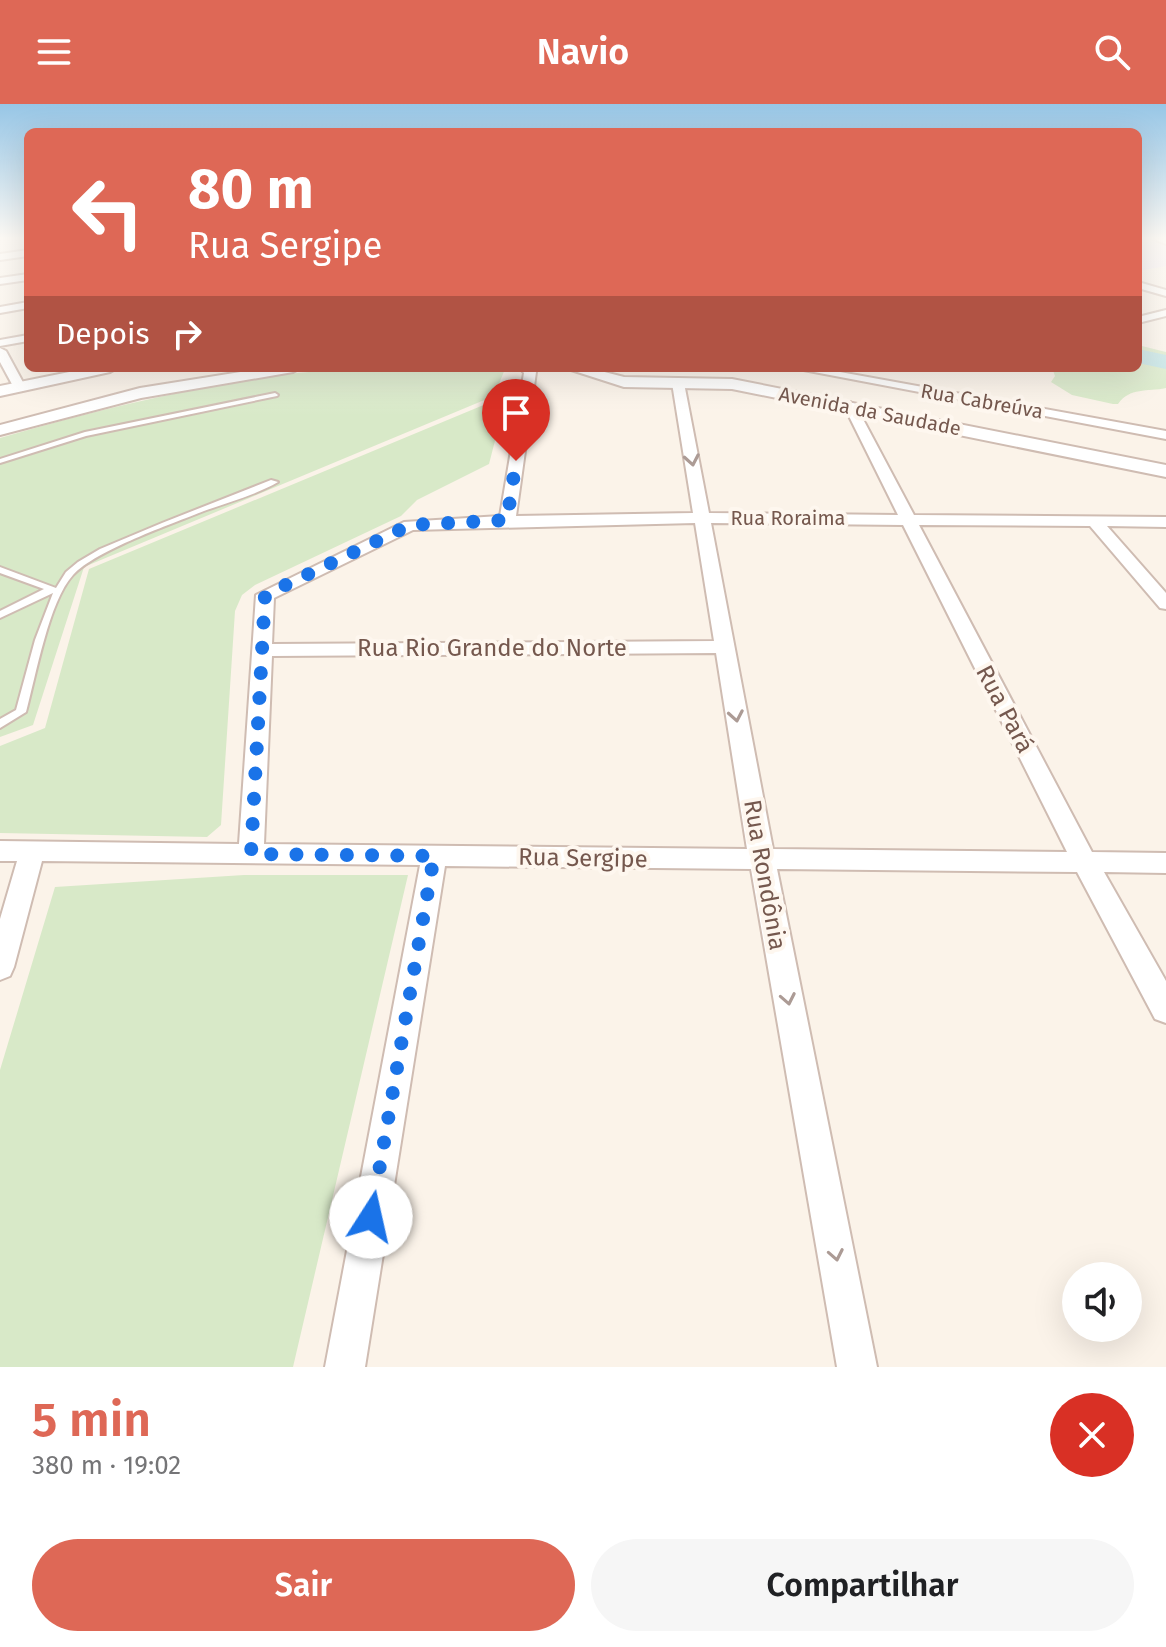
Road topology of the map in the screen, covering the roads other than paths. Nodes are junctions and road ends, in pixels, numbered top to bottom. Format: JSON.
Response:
{"nodes":[{"id":1,"x":24,"y":306,"type":"edge"},
{"id":2,"x":0,"y":310,"type":"edge"},
{"id":3,"x":1166,"y":313,"type":"edge"},
{"id":4,"x":1142,"y":319,"type":"edge"},
{"id":5,"x":24,"y":339,"type":"edge"},
{"id":6,"x":0,"y":343,"type":"edge"},
{"id":7,"x":0,"y":351,"type":"edge"},
{"id":8,"x":90,"y":372,"type":"edge"},
{"id":9,"x":269,"y":372,"type":"edge"},
{"id":10,"x":530,"y":372,"type":"edge"},
{"id":11,"x":587,"y":372,"type":"edge"},
{"id":12,"x":821,"y":372,"type":"edge"},
{"id":13,"x":678,"y":383,"type":"junction"},
{"id":14,"x":19,"y":386,"type":"junction"},
{"id":15,"x":0,"y":391,"type":"edge"},
{"id":16,"x":275,"y":395,"type":"dead end"},
{"id":17,"x":850,"y":406,"type":"junction"},
{"id":18,"x":0,"y":430,"type":"edge"},
{"id":19,"x":1166,"y":435,"type":"edge"},
{"id":20,"x":0,"y":461,"type":"edge"},
{"id":21,"x":1166,"y":471,"type":"edge"},
{"id":22,"x":274,"y":482,"type":"dead end"},
{"id":23,"x":702,"y":518,"type":"junction"},
{"id":24,"x":905,"y":519,"type":"junction"},
{"id":25,"x":507,"y":520,"type":"junction"},
{"id":26,"x":1094,"y":521,"type":"junction"},
{"id":27,"x":1166,"y":522,"type":"edge"},
{"id":28,"x":0,"y":570,"type":"edge"},
{"id":29,"x":54,"y":591,"type":"junction"},
{"id":30,"x":1166,"y":604,"type":"edge"},
{"id":31,"x":0,"y":615,"type":"edge"},
{"id":32,"x":724,"y":647,"type":"junction"},
{"id":33,"x":261,"y":650,"type":"junction"},
{"id":34,"x":0,"y":724,"type":"edge"},
{"id":35,"x":0,"y":851,"type":"edge"},
{"id":36,"x":32,"y":853,"type":"junction"},
{"id":37,"x":251,"y":854,"type":"junction"},
{"id":38,"x":434,"y":856,"type":"junction"},
{"id":39,"x":762,"y":860,"type":"junction"},
{"id":40,"x":1085,"y":863,"type":"junction"},
{"id":41,"x":1166,"y":863,"type":"edge"},
{"id":42,"x":0,"y":967,"type":"edge"},
{"id":43,"x":1166,"y":1009,"type":"edge"},
{"id":44,"x":345,"y":1367,"type":"edge"},
{"id":45,"x":857,"y":1367,"type":"edge"}],
"edges":[{"from":1,"to":2,"type":"street"},
{"from":3,"to":4,"type":"street"},
{"from":5,"to":6,"type":"street"},
{"from":7,"to":14,"type":"street"},
{"from":8,"to":14,"type":"street"},
{"from":9,"to":18,"type":"street"},
{"from":10,"to":25,"type":"street"},
{"from":11,"to":13,"type":"street","name":"Avenida da Saudade"},
{"from":12,"to":19,"type":"street","name":"Rua Cabreúva"},
{"from":13,"to":17,"type":"street","name":"Avenida da Saudade"},
{"from":13,"to":23,"type":"street","name":"Rua Rondônia","one_way":true},
{"from":14,"to":15,"type":"street"},
{"from":16,"to":20,"type":"lane"},
{"from":17,"to":21,"type":"street","name":"Avenida da Saudade"},
{"from":17,"to":24,"type":"street","name":"Rua Pará"},
{"from":22,"to":29,"type":"lane"},
{"from":23,"to":24,"type":"street","name":"Rua Roraima"},
{"from":23,"to":25,"type":"street","name":"Rua Roraima"},
{"from":23,"to":32,"type":"street","name":"Rua Rondônia"},
{"from":24,"to":26,"type":"street","name":"Rua Roraima"},
{"from":24,"to":40,"type":"street","name":"Rua Pará"},
{"from":25,"to":33,"type":"street","name":"Rua Roraima"},
{"from":26,"to":27,"type":"street","name":"Rua Roraima"},
{"from":26,"to":30,"type":"street"},
{"from":28,"to":29,"type":"lane"},
{"from":29,"to":31,"type":"lane"},
{"from":29,"to":34,"type":"lane"},
{"from":32,"to":33,"type":"street","name":"Rua Rio Grande do Norte"},
{"from":32,"to":39,"type":"street","name":"Rua Rondônia","one_way":true},
{"from":33,"to":37,"type":"street"},
{"from":35,"to":36,"type":"street","name":"Rua Sergipe"},
{"from":36,"to":37,"type":"street","name":"Rua Sergipe"},
{"from":36,"to":42,"type":"street"},
{"from":37,"to":38,"type":"street","name":"Rua Sergipe"},
{"from":38,"to":39,"type":"street","name":"Rua Sergipe"},
{"from":38,"to":44,"type":"street"},
{"from":39,"to":40,"type":"street","name":"Rua Sergipe"},
{"from":39,"to":45,"type":"street","name":"Rua Rondônia","one_way":true},
{"from":40,"to":41,"type":"street","name":"Rua Sergipe"},
{"from":40,"to":43,"type":"street","name":"Rua Pará"}]}
